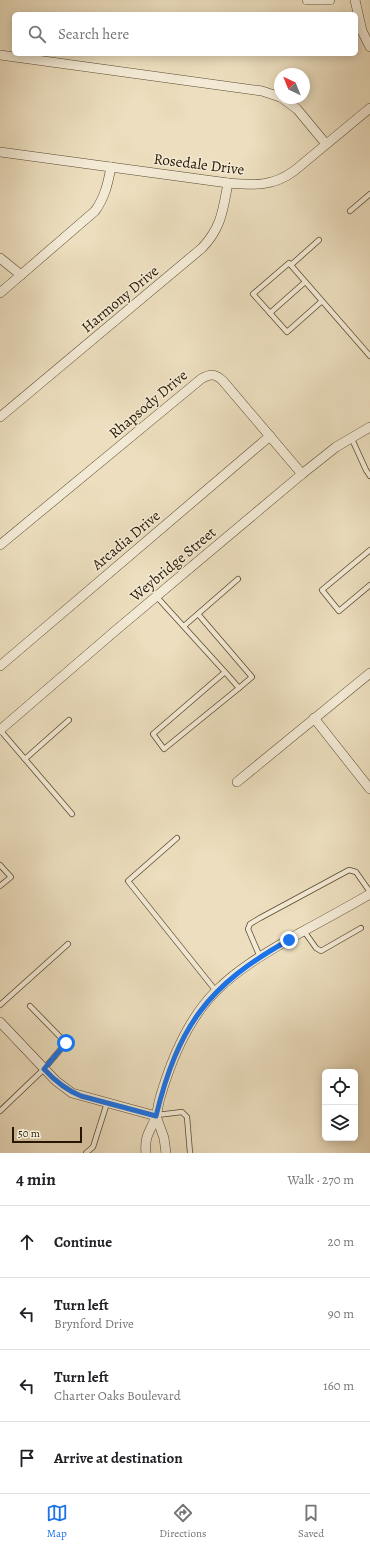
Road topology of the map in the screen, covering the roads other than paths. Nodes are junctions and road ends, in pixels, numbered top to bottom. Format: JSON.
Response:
{"nodes":[{"id":1,"x":307,"y":0,"type":"edge"},
{"id":2,"x":330,"y":0,"type":"edge"},
{"id":3,"x":355,"y":0,"type":"edge"},
{"id":4,"x":358,"y":12,"type":"edge"},
{"id":5,"x":358,"y":13,"type":"edge"},
{"id":6,"x":370,"y":47,"type":"edge"},
{"id":7,"x":0,"y":55,"type":"edge"},
{"id":8,"x":274,"y":95,"type":"edge"},
{"id":9,"x":289,"y":104,"type":"edge"},
{"id":10,"x":370,"y":108,"type":"edge"},
{"id":11,"x":326,"y":144,"type":"junction"},
{"id":12,"x":0,"y":152,"type":"edge"},
{"id":13,"x":111,"y":167,"type":"junction"},
{"id":14,"x":228,"y":183,"type":"junction"},
{"id":15,"x":370,"y":194,"type":"edge"},
{"id":16,"x":350,"y":211,"type":"dead end"},
{"id":17,"x":319,"y":240,"type":"dead end"},
{"id":18,"x":0,"y":258,"type":"edge"},
{"id":19,"x":291,"y":265,"type":"junction"},
{"id":20,"x":21,"y":275,"type":"junction"},
{"id":21,"x":305,"y":282,"type":"junction"},
{"id":22,"x":0,"y":293,"type":"edge"},
{"id":23,"x":322,"y":301,"type":"junction"},
{"id":24,"x":270,"y":312,"type":"junction"},
{"id":25,"x":370,"y":356,"type":"edge"},
{"id":26,"x":0,"y":416,"type":"edge"},
{"id":27,"x":370,"y":427,"type":"edge"},
{"id":28,"x":270,"y":436,"type":"junction"},
{"id":29,"x":351,"y":437,"type":"junction"},
{"id":30,"x":302,"y":474,"type":"junction"},
{"id":31,"x":370,"y":476,"type":"edge"},
{"id":32,"x":0,"y":546,"type":"edge"},
{"id":33,"x":370,"y":550,"type":"edge"},
{"id":34,"x":238,"y":579,"type":"dead end"},
{"id":35,"x":370,"y":585,"type":"edge"},
{"id":36,"x":156,"y":596,"type":"junction"},
{"id":37,"x":198,"y":614,"type":"junction"},
{"id":38,"x":184,"y":626,"type":"junction"},
{"id":39,"x":0,"y":666,"type":"edge"},
{"id":40,"x":225,"y":672,"type":"junction"},
{"id":41,"x":370,"y":673,"type":"edge"},
{"id":42,"x":239,"y":688,"type":"junction"},
{"id":43,"x":314,"y":718,"type":"junction"},
{"id":44,"x":69,"y":720,"type":"dead end"},
{"id":45,"x":0,"y":730,"type":"edge"},
{"id":46,"x":25,"y":759,"type":"junction"},
{"id":47,"x":237,"y":782,"type":"dead end"},
{"id":48,"x":370,"y":789,"type":"edge"},
{"id":49,"x":72,"y":814,"type":"dead end"},
{"id":50,"x":178,"y":838,"type":"dead end"},
{"id":51,"x":0,"y":865,"type":"edge"},
{"id":52,"x":0,"y":886,"type":"edge"},
{"id":53,"x":370,"y":893,"type":"edge"},
{"id":54,"x":361,"y":928,"type":"dead end"},
{"id":55,"x":304,"y":931,"type":"junction"},
{"id":56,"x":68,"y":944,"type":"dead end"},
{"id":57,"x":260,"y":956,"type":"junction"},
{"id":58,"x":216,"y":991,"type":"junction"},
{"id":59,"x":0,"y":1005,"type":"edge"},
{"id":60,"x":30,"y":1006,"type":"dead end"},
{"id":61,"x":0,"y":1022,"type":"edge"},
{"id":62,"x":44,"y":1069,"type":"junction"},
{"id":63,"x":107,"y":1103,"type":"junction"},
{"id":64,"x":0,"y":1111,"type":"edge"},
{"id":65,"x":156,"y":1115,"type":"junction"},
{"id":66,"x":86,"y":1153,"type":"edge"},
{"id":67,"x":146,"y":1153,"type":"edge"},
{"id":68,"x":166,"y":1153,"type":"edge"},
{"id":69,"x":190,"y":1153,"type":"edge"}],
"edges":[{"from":1,"to":2,"type":"street"},
{"from":3,"to":4,"type":"street"},
{"from":5,"to":6,"type":"street"},
{"from":7,"to":8,"type":"street"},
{"from":9,"to":11,"type":"street"},
{"from":10,"to":11,"type":"street","name":"Rosedale Drive"},
{"from":11,"to":14,"type":"street","name":"Rosedale Drive"},
{"from":12,"to":13,"type":"street","name":"Rosedale Drive"},
{"from":13,"to":14,"type":"street","name":"Rosedale Drive"},
{"from":13,"to":20,"type":"street"},
{"from":14,"to":26,"type":"street","name":"Harmony Drive"},
{"from":15,"to":16,"type":"lane"},
{"from":17,"to":19,"type":"lane"},
{"from":18,"to":20,"type":"street"},
{"from":19,"to":21,"type":"lane"},
{"from":19,"to":24,"type":"lane"},
{"from":20,"to":22,"type":"street"},
{"from":21,"to":23,"type":"lane"},
{"from":21,"to":24,"type":"lane"},
{"from":23,"to":24,"type":"lane"},
{"from":23,"to":25,"type":"lane"},
{"from":27,"to":29,"type":"street","name":"Weybridge Street"},
{"from":28,"to":30,"type":"street","name":"Rhapsody Drive"},
{"from":28,"to":32,"type":"street","name":"Rhapsody Drive"},
{"from":28,"to":39,"type":"street","name":"Arcadia Drive"},
{"from":29,"to":30,"type":"street","name":"Weybridge Street"},
{"from":29,"to":31,"type":"lane"},
{"from":30,"to":36,"type":"street","name":"Weybridge Street"},
{"from":33,"to":35,"type":"lane"},
{"from":34,"to":37,"type":"lane"},
{"from":36,"to":38,"type":"lane"},
{"from":36,"to":45,"type":"street","name":"Weybridge Street"},
{"from":37,"to":38,"type":"lane"},
{"from":37,"to":42,"type":"lane"},
{"from":38,"to":40,"type":"lane"},
{"from":40,"to":42,"type":"lane"},
{"from":40,"to":42,"type":"lane"},
{"from":41,"to":43,"type":"street"},
{"from":43,"to":47,"type":"street"},
{"from":43,"to":48,"type":"street"},
{"from":44,"to":46,"type":"lane"},
{"from":45,"to":46,"type":"lane"},
{"from":46,"to":49,"type":"lane"},
{"from":50,"to":58,"type":"lane"},
{"from":51,"to":52,"type":"lane"},
{"from":53,"to":55,"type":"street"},
{"from":53,"to":57,"type":"lane"},
{"from":54,"to":55,"type":"lane"},
{"from":55,"to":57,"type":"street"},
{"from":56,"to":59,"type":"lane"},
{"from":57,"to":58,"type":"street"},
{"from":58,"to":65,"type":"street"},
{"from":60,"to":62,"type":"lane"},
{"from":61,"to":62,"type":"street"},
{"from":62,"to":63,"type":"street"},
{"from":62,"to":64,"type":"lane"},
{"from":63,"to":65,"type":"street"},
{"from":63,"to":66,"type":"lane"},
{"from":65,"to":67,"type":"street"},
{"from":65,"to":68,"type":"street"},
{"from":65,"to":69,"type":"lane"}]}
